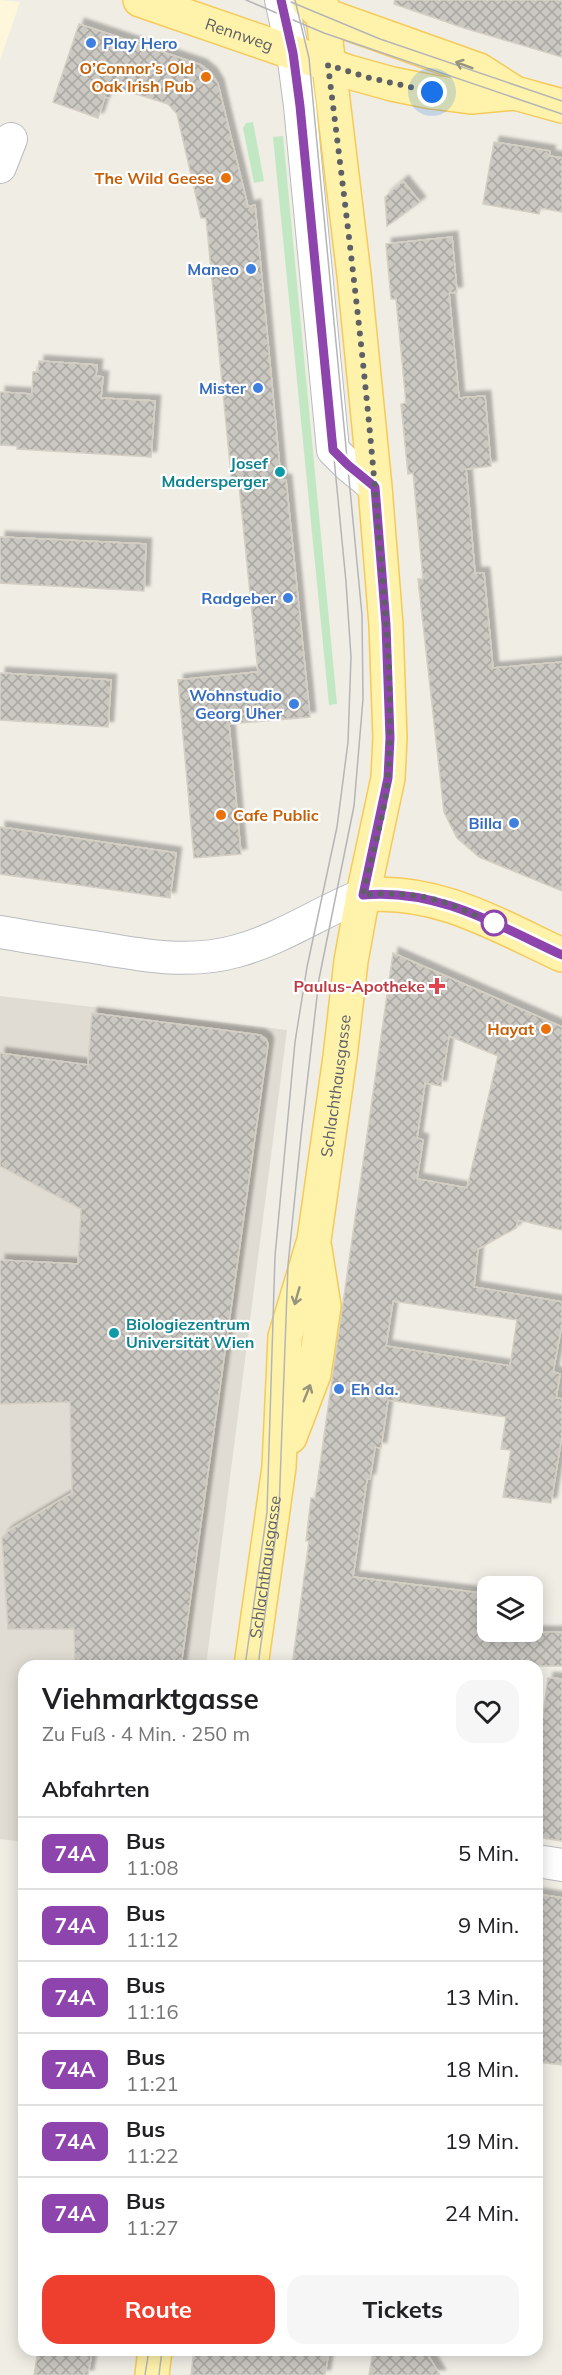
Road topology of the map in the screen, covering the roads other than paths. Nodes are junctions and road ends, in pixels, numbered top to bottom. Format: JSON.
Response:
{"nodes":[{"id":1,"x":140,"y":0,"type":"edge"},
{"id":2,"x":296,"y":4,"type":"edge"},
{"id":3,"x":293,"y":53,"type":"junction"},
{"id":4,"x":328,"y":65,"type":"junction"},
{"id":5,"x":515,"y":93,"type":"junction"},
{"id":6,"x":562,"y":106,"type":"edge"},
{"id":7,"x":375,"y":487,"type":"junction"},
{"id":8,"x":363,"y":895,"type":"junction"},
{"id":9,"x":0,"y":932,"type":"edge"},
{"id":10,"x":562,"y":955,"type":"edge"},
{"id":11,"x":252,"y":1660,"type":"edge"},
{"id":12,"x":543,"y":1862,"type":"edge"},
{"id":13,"x":562,"y":1865,"type":"edge"},
{"id":14,"x":154,"y":2356,"type":"edge"},
{"id":15,"x":152,"y":2375,"type":"edge"}],
"edges":[{"from":1,"to":3,"type":"main road","name":"Rennweg"},
{"from":2,"to":3,"type":"street"},
{"from":2,"to":4,"type":"main road","name":"Schlachthausgasse"},
{"from":5,"to":2,"type":"main road","name":"Rennweg","one_way":true},
{"from":3,"to":4,"type":"main road","name":"Rennweg"},
{"from":3,"to":7,"type":"street"},
{"from":4,"to":5,"type":"main road","name":"Rennweg"},
{"from":4,"to":7,"type":"main road","name":"Schlachthausgasse"},
{"from":5,"to":6,"type":"main road","name":"Rennweg"},
{"from":7,"to":8,"type":"main road","name":"Schlachthausgasse"},
{"from":8,"to":9,"type":"street"},
{"from":8,"to":10,"type":"main road"},
{"from":8,"to":11,"type":"main road","name":"Schlachthausgasse"},
{"from":12,"to":13,"type":"street"},
{"from":14,"to":15,"type":"main road"}]}
